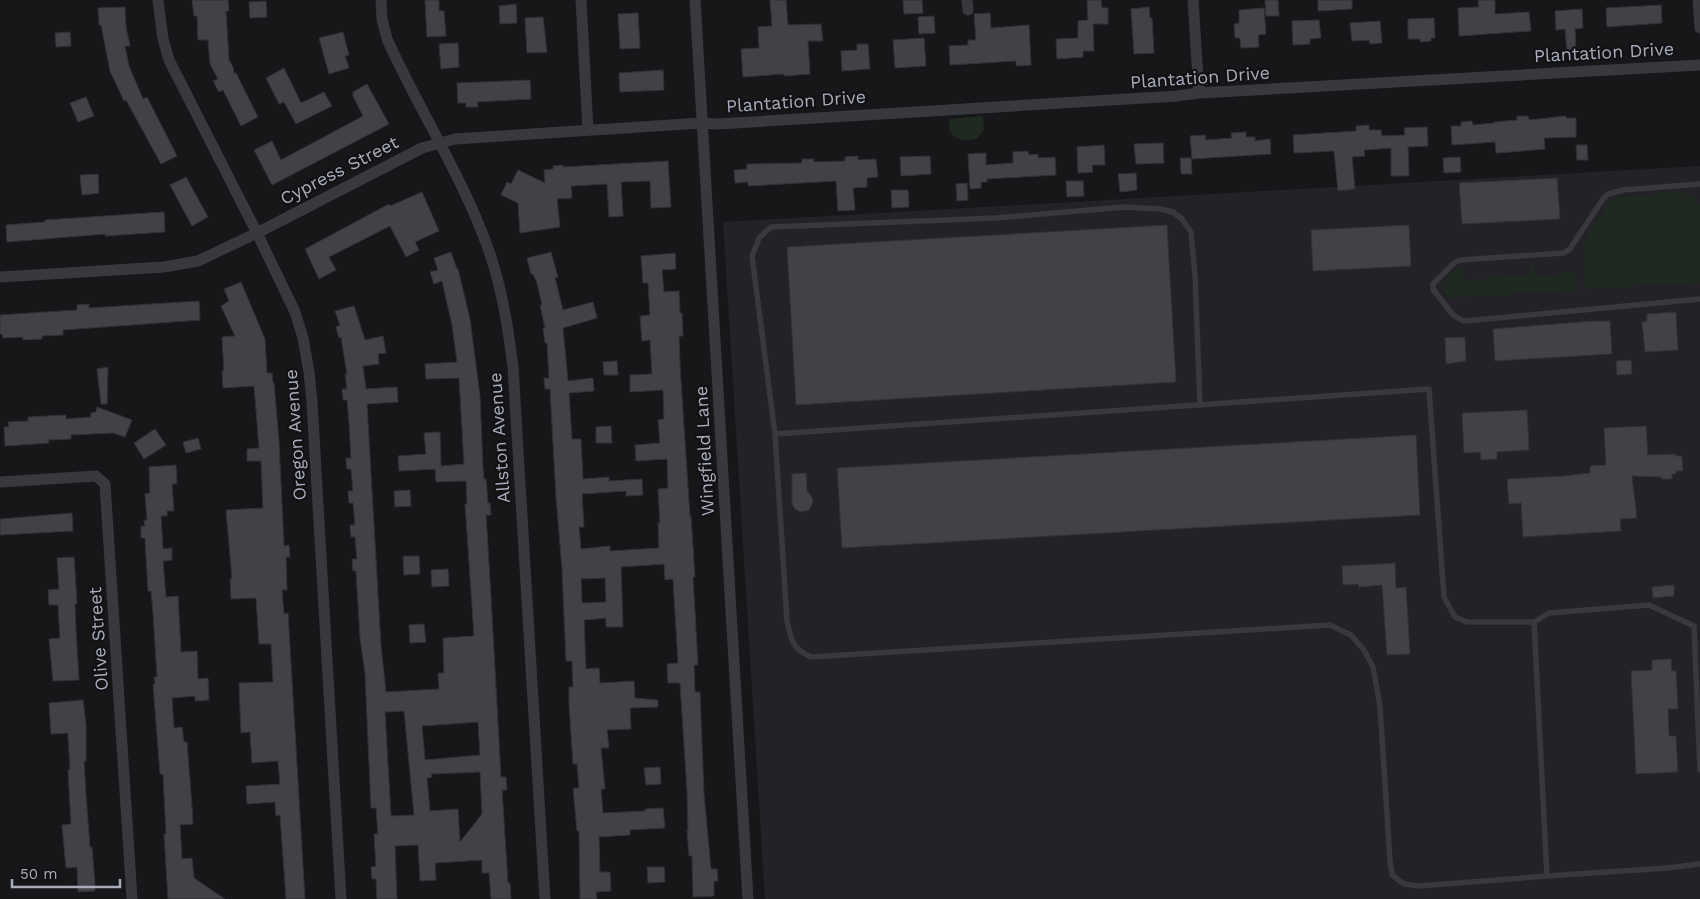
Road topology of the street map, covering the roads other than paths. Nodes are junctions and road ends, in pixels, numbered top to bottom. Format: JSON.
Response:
{"nodes":[{"id":1,"x":158,"y":0,"type":"edge"},
{"id":2,"x":381,"y":0,"type":"edge"},
{"id":3,"x":581,"y":0,"type":"edge"},
{"id":4,"x":695,"y":0,"type":"edge"},
{"id":5,"x":1193,"y":0,"type":"edge"},
{"id":6,"x":1698,"y":0,"type":"edge"},
{"id":7,"x":1700,"y":28,"type":"edge"},
{"id":8,"x":1700,"y":65,"type":"edge"},
{"id":9,"x":1199,"y":93,"type":"junction"},
{"id":10,"x":702,"y":123,"type":"junction"},
{"id":11,"x":588,"y":130,"type":"junction"},
{"id":12,"x":439,"y":143,"type":"junction"},
{"id":13,"x":1700,"y":184,"type":"edge"},
{"id":14,"x":257,"y":233,"type":"junction"},
{"id":15,"x":0,"y":278,"type":"edge"},
{"id":16,"x":1700,"y":299,"type":"edge"},
{"id":17,"x":1200,"y":405,"type":"junction"},
{"id":18,"x":774,"y":434,"type":"junction"},
{"id":19,"x":0,"y":482,"type":"edge"},
{"id":20,"x":1534,"y":622,"type":"junction"},
{"id":21,"x":1700,"y":770,"type":"edge"},
{"id":22,"x":1700,"y":864,"type":"edge"},
{"id":23,"x":1548,"y":876,"type":"junction"},
{"id":24,"x":132,"y":899,"type":"edge"},
{"id":25,"x":341,"y":899,"type":"edge"},
{"id":26,"x":545,"y":899,"type":"edge"},
{"id":27,"x":748,"y":899,"type":"edge"}],
"edges":[{"from":1,"to":14,"type":"street","name":"Oregon Avenue"},
{"from":2,"to":12,"type":"street","name":"Allston Avenue"},
{"from":3,"to":11,"type":"street"},
{"from":4,"to":10,"type":"street","name":"Wingfield Lane"},
{"from":5,"to":9,"type":"street"},
{"from":6,"to":7,"type":"street"},
{"from":8,"to":9,"type":"street","name":"Plantation Drive"},
{"from":9,"to":10,"type":"street","name":"Plantation Drive"},
{"from":10,"to":11,"type":"street","name":"Cypress Street"},
{"from":10,"to":27,"type":"street","name":"Wingfield Lane"},
{"from":11,"to":12,"type":"street","name":"Cypress Street"},
{"from":12,"to":14,"type":"street","name":"Cypress Street"},
{"from":12,"to":26,"type":"street","name":"Allston Avenue"},
{"from":13,"to":16,"type":"lane"},
{"from":14,"to":15,"type":"street","name":"Cypress Street"},
{"from":14,"to":25,"type":"street","name":"Oregon Avenue"},
{"from":17,"to":18,"type":"lane"},
{"from":17,"to":18,"type":"lane"},
{"from":17,"to":20,"type":"lane"},
{"from":18,"to":23,"type":"lane"},
{"from":19,"to":24,"type":"street","name":"Olive Street"},
{"from":20,"to":21,"type":"lane"},
{"from":20,"to":23,"type":"lane"},
{"from":22,"to":23,"type":"lane"}]}
